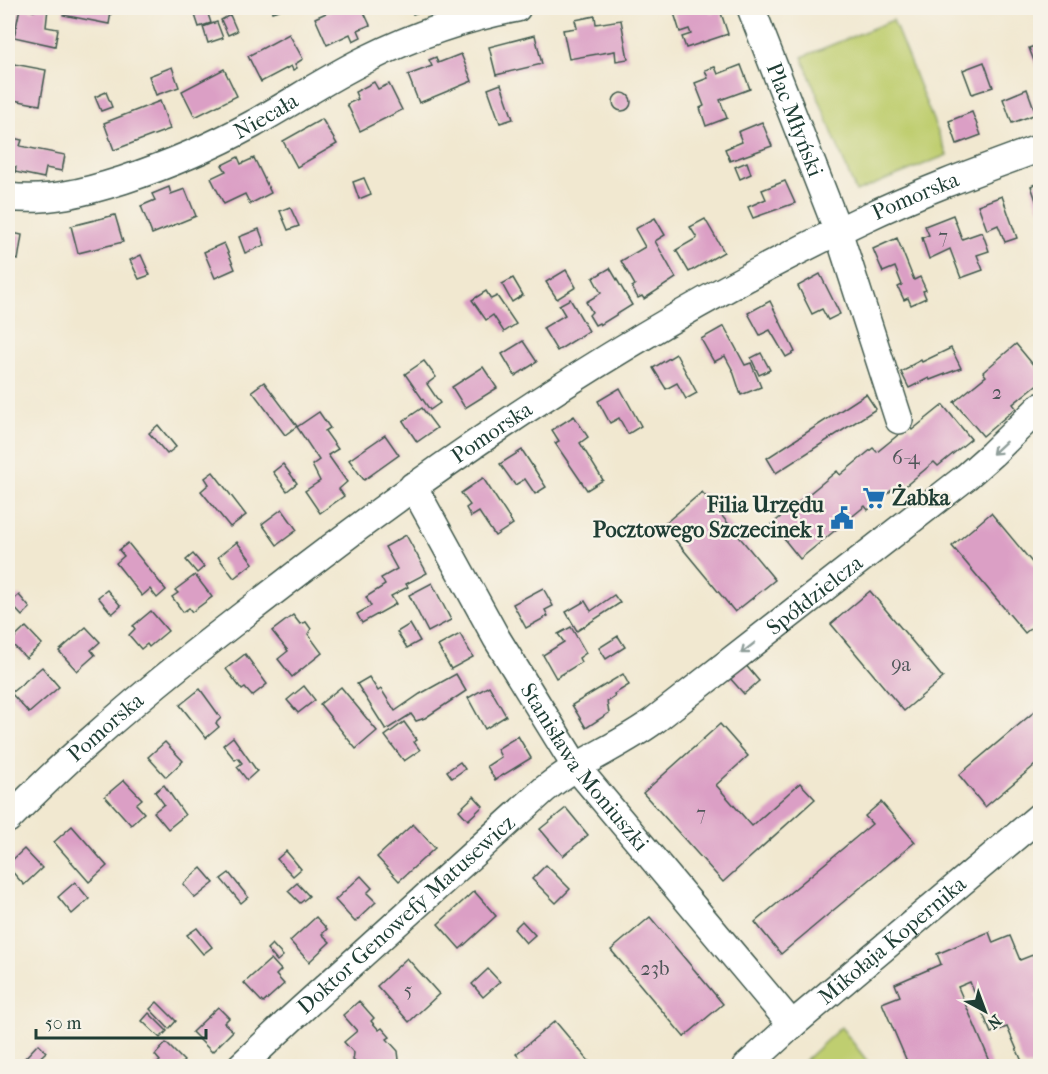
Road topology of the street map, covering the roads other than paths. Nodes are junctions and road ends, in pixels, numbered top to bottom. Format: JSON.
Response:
{"nodes":[{"id":1,"x":517,"y":8,"type":"edge"},
{"id":2,"x":751,"y":8,"type":"edge"},
{"id":3,"x":1041,"y":148,"type":"edge"},
{"id":4,"x":8,"y":197,"type":"edge"},
{"id":5,"x":838,"y":231,"type":"junction"},
{"id":6,"x":1041,"y":407,"type":"edge"},
{"id":7,"x":899,"y":420,"type":"dead end"},
{"id":8,"x":413,"y":486,"type":"junction"},
{"id":9,"x":576,"y":767,"type":"junction"},
{"id":10,"x":1041,"y":816,"type":"edge"},
{"id":11,"x":8,"y":819,"type":"edge"},
{"id":12,"x":792,"y":1025,"type":"junction"},
{"id":13,"x":241,"y":1066,"type":"edge"},
{"id":14,"x":747,"y":1066,"type":"edge"}],
"edges":[{"from":1,"to":4,"type":"street","name":"Niecała"},
{"from":2,"to":5,"type":"street","name":"Plac Młyński"},
{"from":3,"to":5,"type":"street","name":"Pomorska"},
{"from":5,"to":7,"type":"street","name":"Plac Młyński"},
{"from":5,"to":8,"type":"street","name":"Pomorska"},
{"from":6,"to":9,"type":"street","name":"Spółdzielcza","one_way":true},
{"from":8,"to":9,"type":"street","name":"Stanisława Moniuszki"},
{"from":8,"to":11,"type":"street","name":"Pomorska"},
{"from":9,"to":12,"type":"street","name":"Stanisława Moniuszki"},
{"from":9,"to":13,"type":"street","name":"Doktor Genowefy Matusewicz"},
{"from":10,"to":12,"type":"street","name":"Mikołaja Kopernika"},
{"from":12,"to":14,"type":"street","name":"Mikołaja Kopernika"}]}
